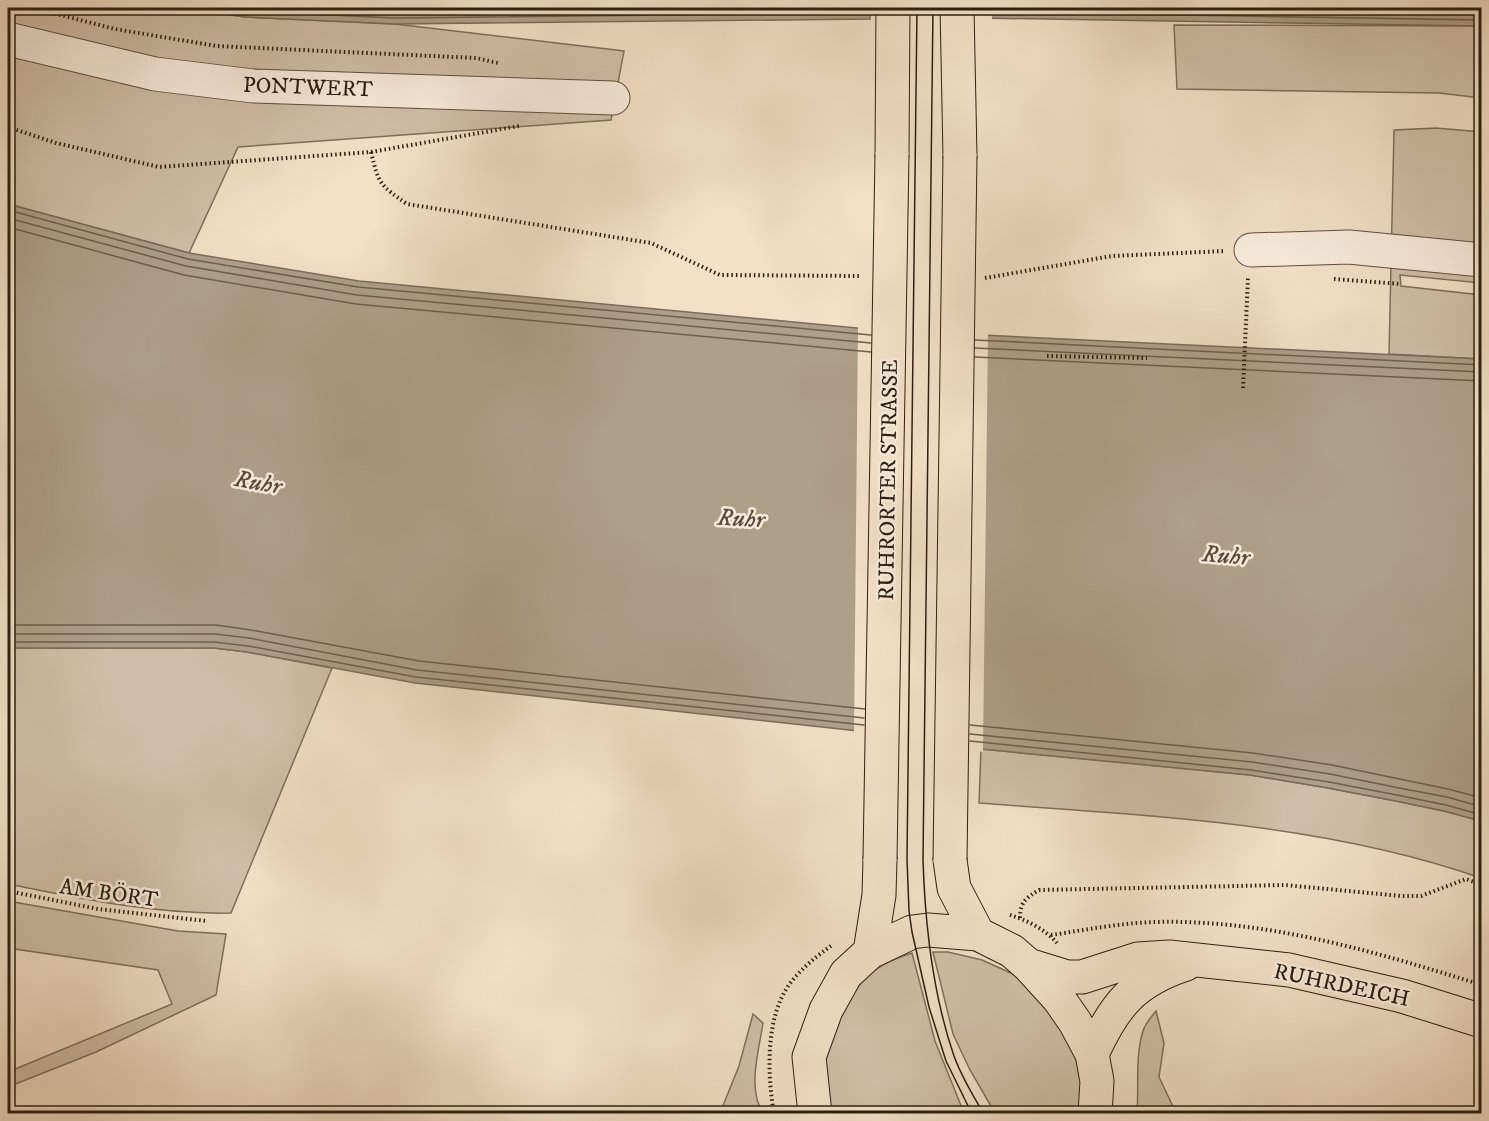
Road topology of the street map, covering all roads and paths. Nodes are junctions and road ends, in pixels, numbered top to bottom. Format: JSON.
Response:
{"nodes":[{"id":1,"x":33,"y":8,"type":"edge"},
{"id":2,"x":893,"y":8,"type":"edge"},
{"id":3,"x":957,"y":8,"type":"edge"},
{"id":4,"x":8,"y":39,"type":"edge"},
{"id":5,"x":507,"y":66,"type":"dead end"},
{"id":6,"x":613,"y":98,"type":"dead end"},
{"id":7,"x":524,"y":125,"type":"dead end"},
{"id":8,"x":8,"y":127,"type":"edge"},
{"id":9,"x":371,"y":152,"type":"junction"},
{"id":10,"x":1251,"y":250,"type":"joint"},
{"id":11,"x":1482,"y":260,"type":"edge"},
{"id":12,"x":871,"y":277,"type":"dead end"},
{"id":13,"x":976,"y":278,"type":"dead end"},
{"id":14,"x":1246,"y":313,"type":"dead end"},
{"id":15,"x":1047,"y":356,"type":"dead end"},
{"id":16,"x":1147,"y":358,"type":"dead end"},
{"id":17,"x":1244,"y":388,"type":"dead end"},
{"id":18,"x":1482,"y":885,"type":"edge"},
{"id":19,"x":8,"y":891,"type":"edge"},
{"id":20,"x":207,"y":921,"type":"dead end"},
{"id":21,"x":978,"y":934,"type":"junction"},
{"id":22,"x":1051,"y":935,"type":"dead end"},
{"id":23,"x":837,"y":941,"type":"dead end"},
{"id":24,"x":870,"y":952,"type":"junction"},
{"id":25,"x":1200,"y":960,"type":"junction"},
{"id":26,"x":1028,"y":965,"type":"junction"},
{"id":27,"x":1482,"y":1021,"type":"edge"},
{"id":28,"x":1092,"y":1054,"type":"junction"},
{"id":29,"x":774,"y":1113,"type":"edge"},
{"id":30,"x":815,"y":1113,"type":"edge"},
{"id":31,"x":1095,"y":1113,"type":"edge"}],
"edges":[{"from":1,"to":5,"type":"path"},
{"from":2,"to":24,"type":"main road","name":"RUHRORTER STRASSE","bridge":true},
{"from":3,"to":21,"type":"main road","bridge":true},
{"from":4,"to":6,"type":"lane","name":"PONTWERT"},
{"from":7,"to":9,"type":"path"},
{"from":8,"to":9,"type":"path"},
{"from":9,"to":12,"type":"path"},
{"from":10,"to":11,"type":"lane"},
{"from":10,"to":13,"type":"path"},
{"from":14,"to":17,"type":"path"},
{"from":15,"to":16,"type":"path"},
{"from":18,"to":22,"type":"path"},
{"from":19,"to":20,"type":"path","name":"AM BÖRT"},
{"from":21,"to":24,"type":"main road"},
{"from":21,"to":26,"type":"main road"},
{"from":23,"to":29,"type":"path"},
{"from":24,"to":30,"type":"main road"},
{"from":25,"to":26,"type":"main road","name":"RUHRDEICH"},
{"from":25,"to":27,"type":"main road","name":"RUHRDEICH"},
{"from":25,"to":28,"type":"main road","name":"RUHRDEICH"},
{"from":26,"to":28,"type":"main road"},
{"from":28,"to":31,"type":"main road"}]}
